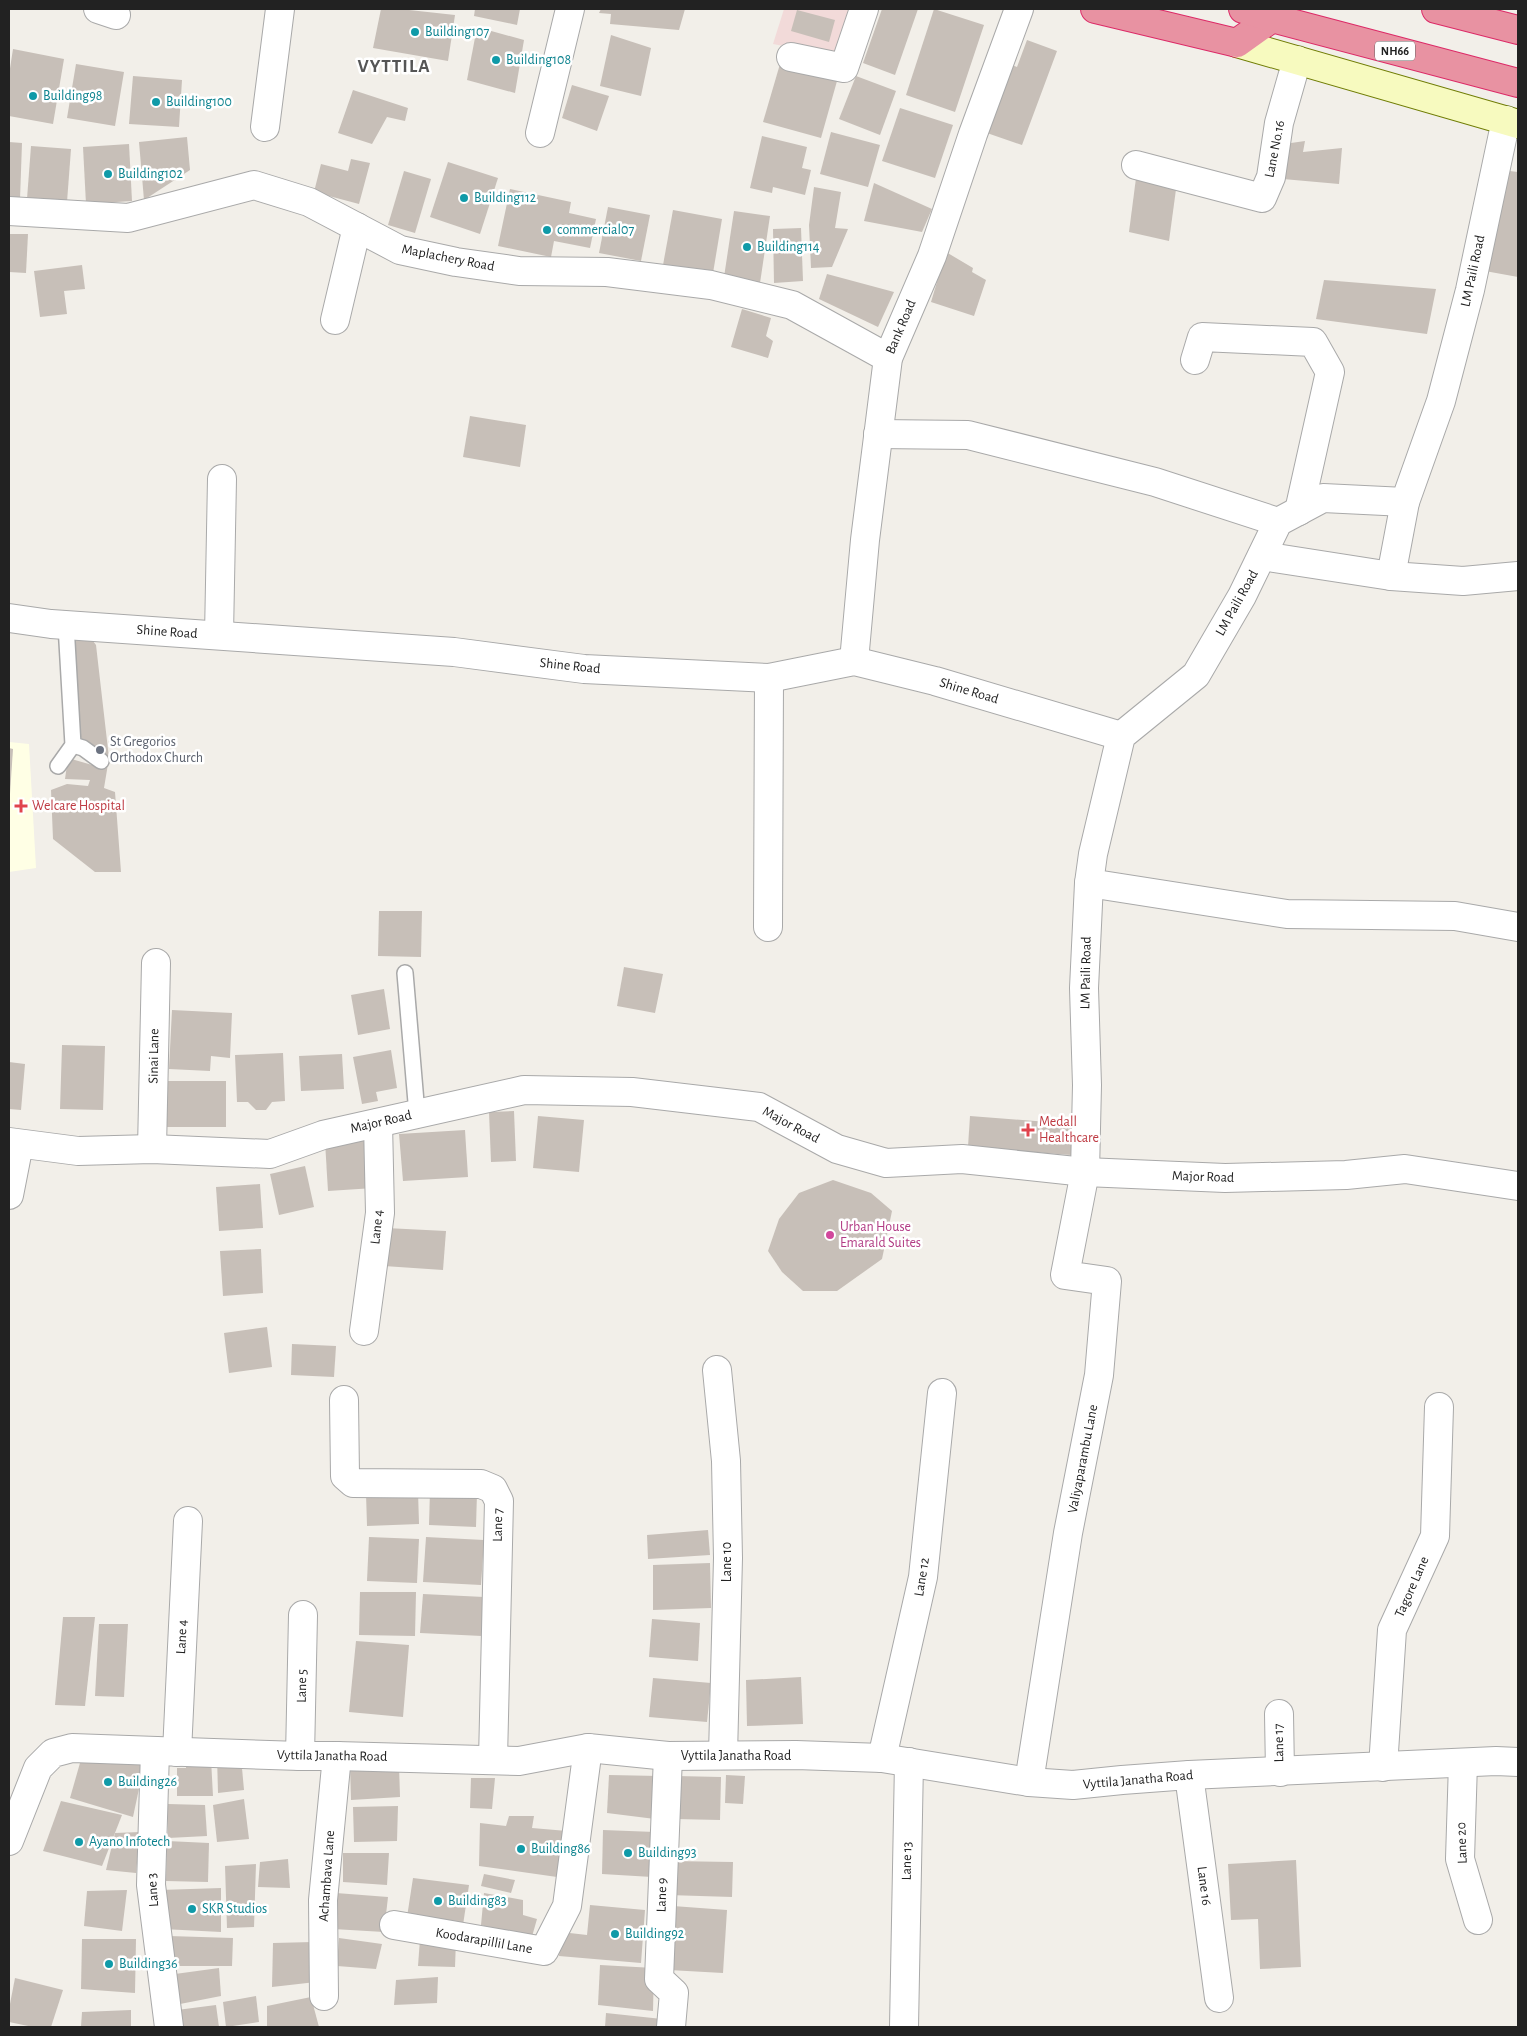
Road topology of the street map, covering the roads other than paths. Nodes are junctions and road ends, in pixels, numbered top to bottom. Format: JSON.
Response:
{"nodes":[{"id":1,"x":280,"y":9,"type":"edge"},
{"id":2,"x":570,"y":9,"type":"edge"},
{"id":3,"x":864,"y":9,"type":"edge"},
{"id":4,"x":1019,"y":9,"type":"edge"},
{"id":5,"x":1095,"y":9,"type":"edge"},
{"id":6,"x":1243,"y":9,"type":"edge"},
{"id":7,"x":1436,"y":9,"type":"edge"},
{"id":8,"x":1272,"y":18,"type":"junction"},
{"id":9,"x":1518,"y":30,"type":"edge"},
{"id":10,"x":1237,"y":43,"type":"junction"},
{"id":11,"x":791,"y":57,"type":"dead end"},
{"id":12,"x":1297,"y":60,"type":"junction"},
{"id":13,"x":1518,"y":83,"type":"edge"},
{"id":14,"x":1512,"y":122,"type":"edge"},
{"id":15,"x":265,"y":127,"type":"dead end"},
{"id":16,"x":540,"y":133,"type":"dead end"},
{"id":17,"x":1136,"y":165,"type":"dead end"},
{"id":18,"x":9,"y":211,"type":"edge"},
{"id":19,"x":357,"y":227,"type":"junction"},
{"id":20,"x":335,"y":320,"type":"dead end"},
{"id":21,"x":888,"y":358,"type":"junction"},
{"id":22,"x":1195,"y":360,"type":"dead end"},
{"id":23,"x":878,"y":434,"type":"junction"},
{"id":24,"x":222,"y":479,"type":"dead end"},
{"id":25,"x":1405,"y":502,"type":"junction"},
{"id":26,"x":1288,"y":516,"type":"junction"},
{"id":27,"x":1262,"y":556,"type":"junction"},
{"id":28,"x":1391,"y":576,"type":"junction"},
{"id":29,"x":1518,"y":576,"type":"edge"},
{"id":30,"x":9,"y":618,"type":"edge"},
{"id":31,"x":66,"y":624,"type":"junction"},
{"id":32,"x":219,"y":635,"type":"junction"},
{"id":33,"x":854,"y":661,"type":"junction"},
{"id":34,"x":769,"y":678,"type":"junction"},
{"id":35,"x":1121,"y":736,"type":"junction"},
{"id":36,"x":73,"y":745,"type":"junction"},
{"id":37,"x":101,"y":761,"type":"dead end"},
{"id":38,"x":58,"y":766,"type":"dead end"},
{"id":39,"x":1089,"y":883,"type":"junction"},
{"id":40,"x":768,"y":927,"type":"dead end"},
{"id":41,"x":1518,"y":927,"type":"edge"},
{"id":42,"x":156,"y":963,"type":"dead end"},
{"id":43,"x":405,"y":973,"type":"dead end"},
{"id":44,"x":417,"y":1114,"type":"junction"},
{"id":45,"x":378,"y":1123,"type":"junction"},
{"id":46,"x":14,"y":1143,"type":"edge"},
{"id":47,"x":152,"y":1149,"type":"junction"},
{"id":48,"x":1085,"y":1172,"type":"junction"},
{"id":49,"x":1518,"y":1186,"type":"edge"},
{"id":50,"x":9,"y":1195,"type":"edge"},
{"id":51,"x":364,"y":1330,"type":"dead end"},
{"id":52,"x":717,"y":1370,"type":"dead end"},
{"id":53,"x":942,"y":1393,"type":"dead end"},
{"id":54,"x":344,"y":1400,"type":"dead end"},
{"id":55,"x":1439,"y":1407,"type":"dead end"},
{"id":56,"x":188,"y":1521,"type":"dead end"},
{"id":57,"x":303,"y":1615,"type":"dead end"},
{"id":58,"x":1279,"y":1714,"type":"dead end"},
{"id":59,"x":588,"y":1748,"type":"junction"},
{"id":60,"x":166,"y":1751,"type":"junction"},
{"id":61,"x":723,"y":1755,"type":"junction"},
{"id":62,"x":300,"y":1756,"type":"junction"},
{"id":63,"x":337,"y":1756,"type":"junction"},
{"id":64,"x":668,"y":1756,"type":"junction"},
{"id":65,"x":882,"y":1758,"type":"junction"},
{"id":66,"x":493,"y":1760,"type":"junction"},
{"id":67,"x":909,"y":1762,"type":"junction"},
{"id":68,"x":1518,"y":1762,"type":"edge"},
{"id":69,"x":1463,"y":1763,"type":"junction"},
{"id":70,"x":1383,"y":1767,"type":"junction"},
{"id":71,"x":1280,"y":1772,"type":"junction"},
{"id":72,"x":1190,"y":1775,"type":"junction"},
{"id":73,"x":1029,"y":1782,"type":"junction"},
{"id":74,"x":9,"y":1841,"type":"edge"},
{"id":75,"x":1478,"y":1920,"type":"dead end"},
{"id":76,"x":394,"y":1925,"type":"dead end"},
{"id":77,"x":324,"y":1996,"type":"dead end"},
{"id":78,"x":1219,"y":1998,"type":"dead end"},
{"id":79,"x":169,"y":2027,"type":"edge"},
{"id":80,"x":672,"y":2027,"type":"edge"},
{"id":81,"x":904,"y":2027,"type":"edge"}],
"edges":[{"from":1,"to":15,"type":"street"},
{"from":2,"to":16,"type":"street"},
{"from":3,"to":11,"type":"street"},
{"from":4,"to":21,"type":"street","name":"Bank Road"},
{"from":5,"to":10,"type":"highway"},
{"from":6,"to":8,"type":"highway","number":"NH66"},
{"from":7,"to":9,"type":"highway"},
{"from":8,"to":10,"type":"highway"},
{"from":8,"to":13,"type":"highway","number":"NH66"},
{"from":10,"to":12,"type":"street"},
{"from":12,"to":14,"type":"street"},
{"from":12,"to":17,"type":"street","name":"Lane No.16"},
{"from":14,"to":25,"type":"street","name":"LM Paili Road"},
{"from":18,"to":19,"type":"street","name":"Maplachery Road"},
{"from":19,"to":20,"type":"street"},
{"from":19,"to":21,"type":"street","name":"Maplachery Road"},
{"from":21,"to":23,"type":"street","name":"Bank Road"},
{"from":22,"to":26,"type":"street","name":"LM Paili Road"},
{"from":23,"to":26,"type":"street"},
{"from":23,"to":33,"type":"street","name":"Bank Road"},
{"from":24,"to":32,"type":"street"},
{"from":25,"to":26,"type":"street"},
{"from":25,"to":28,"type":"street","name":"LM Paili Road"},
{"from":26,"to":27,"type":"street","name":"LM Paili Road"},
{"from":27,"to":28,"type":"street"},
{"from":27,"to":35,"type":"street","name":"LM Paili Road"},
{"from":28,"to":29,"type":"street"},
{"from":30,"to":31,"type":"street","name":"Shine Road"},
{"from":31,"to":32,"type":"street","name":"Shine Road"},
{"from":31,"to":36,"type":"lane"},
{"from":32,"to":34,"type":"street","name":"Shine Road"},
{"from":33,"to":34,"type":"street","name":"Shine Road"},
{"from":33,"to":35,"type":"street","name":"Shine Road"},
{"from":34,"to":40,"type":"street"},
{"from":35,"to":39,"type":"street","name":"LM Paili Road"},
{"from":36,"to":37,"type":"lane"},
{"from":36,"to":38,"type":"lane"},
{"from":39,"to":41,"type":"street"},
{"from":39,"to":48,"type":"street","name":"LM Paili Road"},
{"from":42,"to":47,"type":"street","name":"Sinai Lane"},
{"from":43,"to":44,"type":"lane"},
{"from":44,"to":45,"type":"street","name":"Major Road"},
{"from":44,"to":48,"type":"street","name":"Major Road"},
{"from":45,"to":47,"type":"street","name":"Major Road"},
{"from":45,"to":51,"type":"street","name":"Lane 4"},
{"from":46,"to":47,"type":"street","name":"Major Road"},
{"from":46,"to":50,"type":"street"},
{"from":48,"to":49,"type":"street","name":"Major Road"},
{"from":48,"to":73,"type":"street","name":"Valiyaparambu Lane"},
{"from":52,"to":61,"type":"street","name":"Lane 10"},
{"from":53,"to":65,"type":"street","name":"Lane 12"},
{"from":54,"to":66,"type":"street","name":"Lane 7"},
{"from":55,"to":70,"type":"street","name":"Tagore Lane"},
{"from":56,"to":60,"type":"street","name":"Lane 4"},
{"from":57,"to":62,"type":"street","name":"Lane 5"},
{"from":58,"to":71,"type":"street","name":"Lane 17"},
{"from":59,"to":64,"type":"street","name":"Vyttila Janatha Road"},
{"from":59,"to":66,"type":"street","name":"Vyttila Janatha Road"},
{"from":59,"to":76,"type":"street","name":"Koodarapillil Lane"},
{"from":60,"to":62,"type":"street","name":"Vyttila Janatha Road"},
{"from":60,"to":74,"type":"street","name":"Vyttila Janatha Road"},
{"from":60,"to":79,"type":"street","name":"Lane 3"},
{"from":61,"to":64,"type":"street","name":"Vyttila Janatha Road"},
{"from":61,"to":65,"type":"street","name":"Vyttila Janatha Road"},
{"from":62,"to":63,"type":"street","name":"Vyttila Janatha Road"},
{"from":63,"to":66,"type":"street","name":"Vyttila Janatha Road"},
{"from":63,"to":77,"type":"street","name":"Achambava Lane"},
{"from":64,"to":80,"type":"street","name":"Lane 9"},
{"from":65,"to":67,"type":"street","name":"Vyttila Janatha Road"},
{"from":67,"to":73,"type":"street","name":"Vyttila Janatha Road"},
{"from":67,"to":81,"type":"street","name":"Lane 13"},
{"from":68,"to":69,"type":"street","name":"Vyttila Janatha Road"},
{"from":69,"to":70,"type":"street","name":"Vyttila Janatha Road"},
{"from":69,"to":75,"type":"street","name":"Lane 20"},
{"from":70,"to":71,"type":"street","name":"Vyttila Janatha Road"},
{"from":71,"to":72,"type":"street","name":"Vyttila Janatha Road"},
{"from":72,"to":73,"type":"street","name":"Vyttila Janatha Road"},
{"from":72,"to":78,"type":"street","name":"Lane 16"}]}
